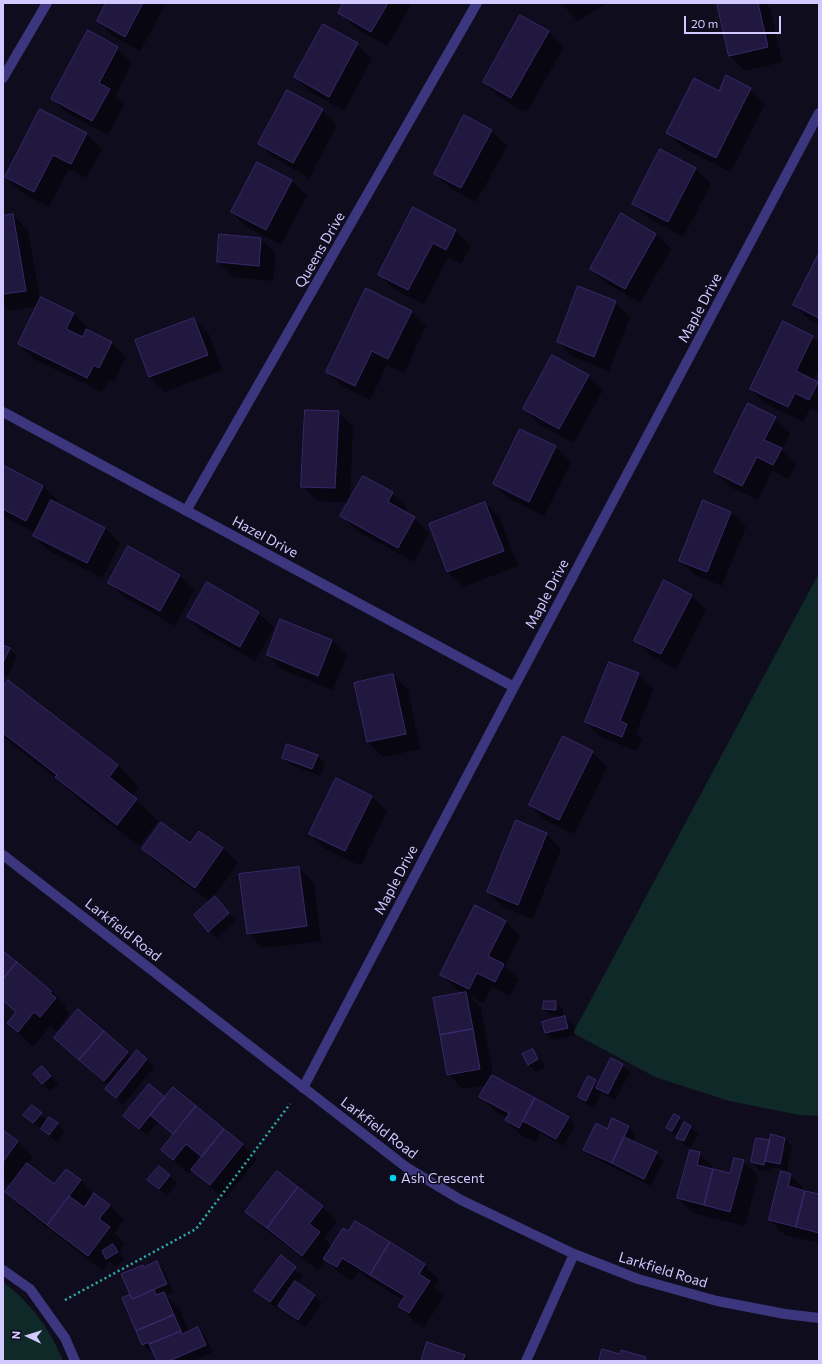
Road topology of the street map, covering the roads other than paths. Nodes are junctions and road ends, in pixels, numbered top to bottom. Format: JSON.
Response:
{"nodes":[{"id":1,"x":47,"y":3,"type":"edge"},
{"id":2,"x":477,"y":3,"type":"edge"},
{"id":3,"x":3,"y":78,"type":"edge"},
{"id":4,"x":819,"y":113,"type":"edge"},
{"id":5,"x":3,"y":412,"type":"edge"},
{"id":6,"x":186,"y":510,"type":"junction"},
{"id":7,"x":514,"y":687,"type":"junction"},
{"id":8,"x":3,"y":855,"type":"edge"},
{"id":9,"x":302,"y":1088,"type":"junction"},
{"id":10,"x":574,"y":1254,"type":"junction"},
{"id":11,"x":3,"y":1270,"type":"edge"},
{"id":12,"x":819,"y":1318,"type":"edge"},
{"id":13,"x":75,"y":1361,"type":"edge"},
{"id":14,"x":526,"y":1361,"type":"edge"}],
"edges":[{"from":1,"to":3,"type":"street"},
{"from":2,"to":6,"type":"street","name":"Queens Drive"},
{"from":4,"to":7,"type":"street","name":"Maple Drive"},
{"from":5,"to":6,"type":"street","name":"Hazel Drive"},
{"from":6,"to":7,"type":"street","name":"Hazel Drive"},
{"from":7,"to":9,"type":"street","name":"Maple Drive"},
{"from":8,"to":9,"type":"street","name":"Larkfield Road"},
{"from":9,"to":10,"type":"street","name":"Larkfield Road"},
{"from":10,"to":12,"type":"street","name":"Larkfield Road"},
{"from":10,"to":14,"type":"street"},
{"from":11,"to":13,"type":"street"}]}
